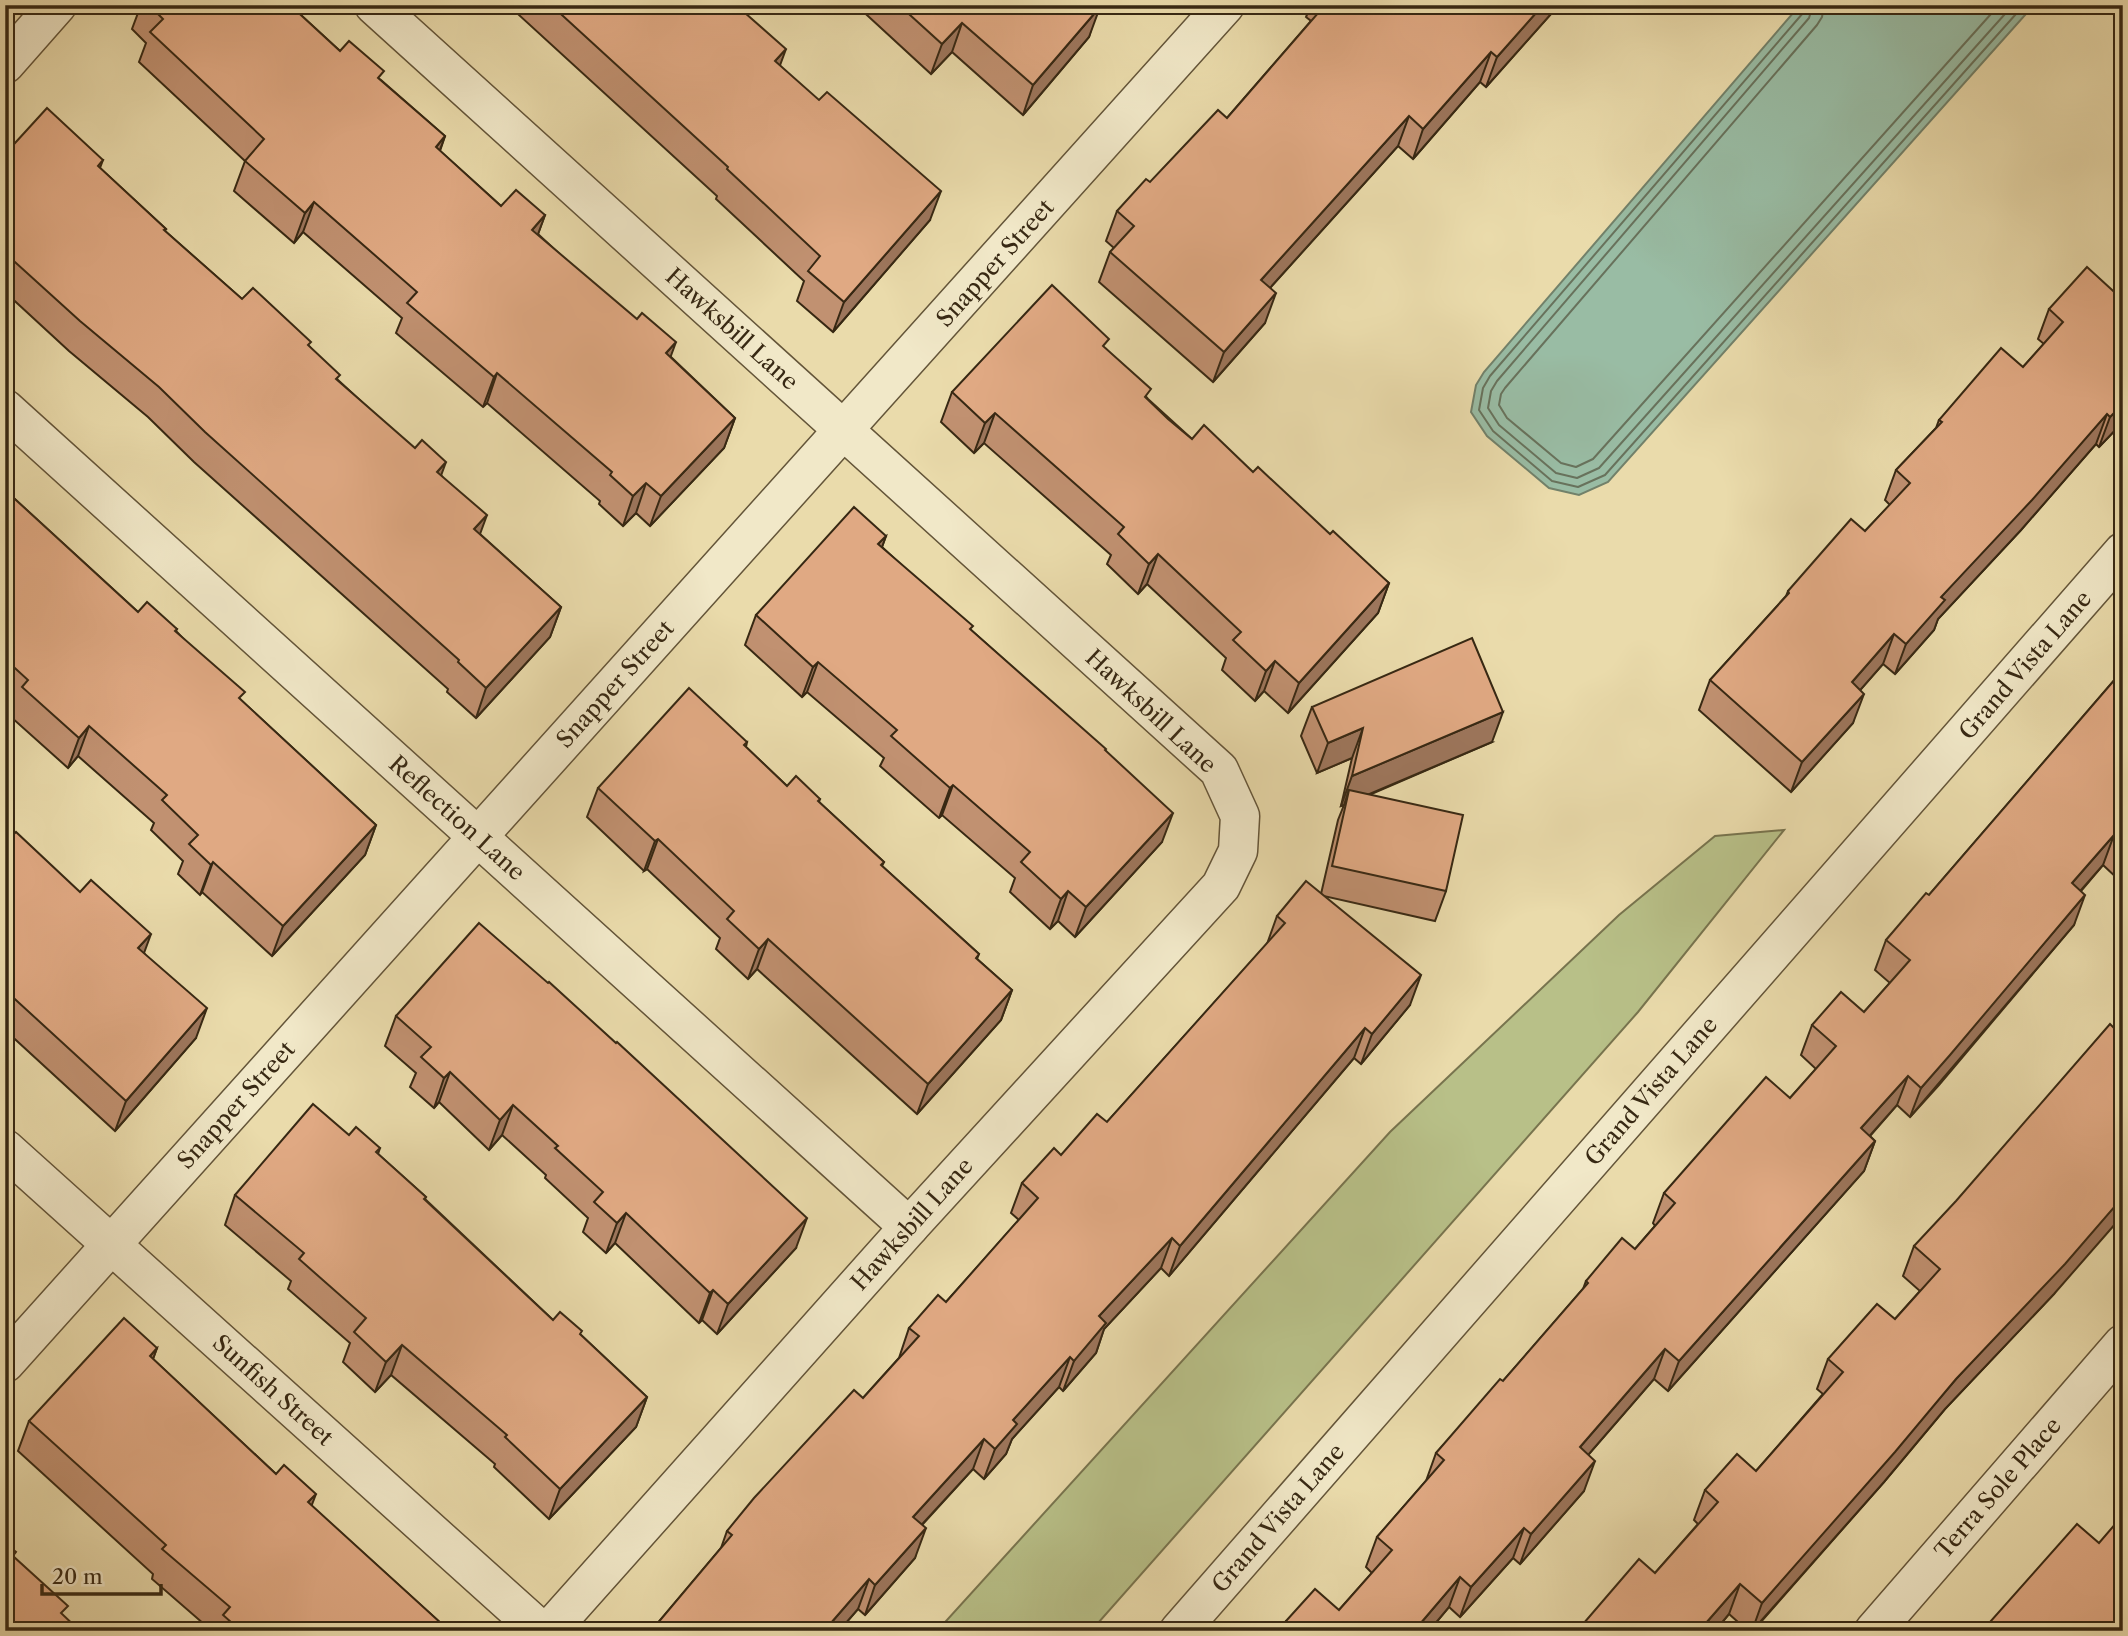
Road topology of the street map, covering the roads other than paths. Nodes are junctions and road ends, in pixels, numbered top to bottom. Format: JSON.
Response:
{"nodes":[{"id":1,"x":57,"y":5,"type":"edge"},
{"id":2,"x":374,"y":5,"type":"edge"},
{"id":3,"x":1210,"y":10,"type":"edge"},
{"id":4,"x":5,"y":64,"type":"edge"},
{"id":5,"x":5,"y":409,"type":"edge"},
{"id":6,"x":844,"y":431,"type":"junction"},
{"id":7,"x":2123,"y":552,"type":"edge"},
{"id":8,"x":477,"y":836,"type":"junction"},
{"id":9,"x":5,"y":1149,"type":"edge"},
{"id":10,"x":909,"y":1227,"type":"junction"},
{"id":11,"x":111,"y":1244,"type":"junction"},
{"id":12,"x":2123,"y":1344,"type":"edge"},
{"id":13,"x":5,"y":1363,"type":"edge"},
{"id":14,"x":541,"y":1631,"type":"edge"},
{"id":15,"x":549,"y":1631,"type":"edge"},
{"id":16,"x":1179,"y":1631,"type":"edge"},
{"id":17,"x":1874,"y":1631,"type":"edge"}],
"edges":[{"from":1,"to":4,"type":"street"},
{"from":2,"to":6,"type":"street","name":"Hawksbill Lane"},
{"from":3,"to":6,"type":"street","name":"Snapper Street"},
{"from":5,"to":8,"type":"street","name":"Reflection Lane"},
{"from":6,"to":8,"type":"street","name":"Snapper Street"},
{"from":6,"to":10,"type":"street","name":"Hawksbill Lane"},
{"from":7,"to":16,"type":"street","name":"Grand Vista Lane"},
{"from":8,"to":10,"type":"street","name":"Reflection Lane"},
{"from":8,"to":11,"type":"street","name":"Snapper Street"},
{"from":9,"to":11,"type":"street","name":"Sunfish Street"},
{"from":10,"to":15,"type":"street","name":"Hawksbill Lane"},
{"from":11,"to":13,"type":"street","name":"Snapper Street"},
{"from":11,"to":14,"type":"street","name":"Sunfish Street"},
{"from":12,"to":17,"type":"street","name":"Terra Sole Place"}]}
